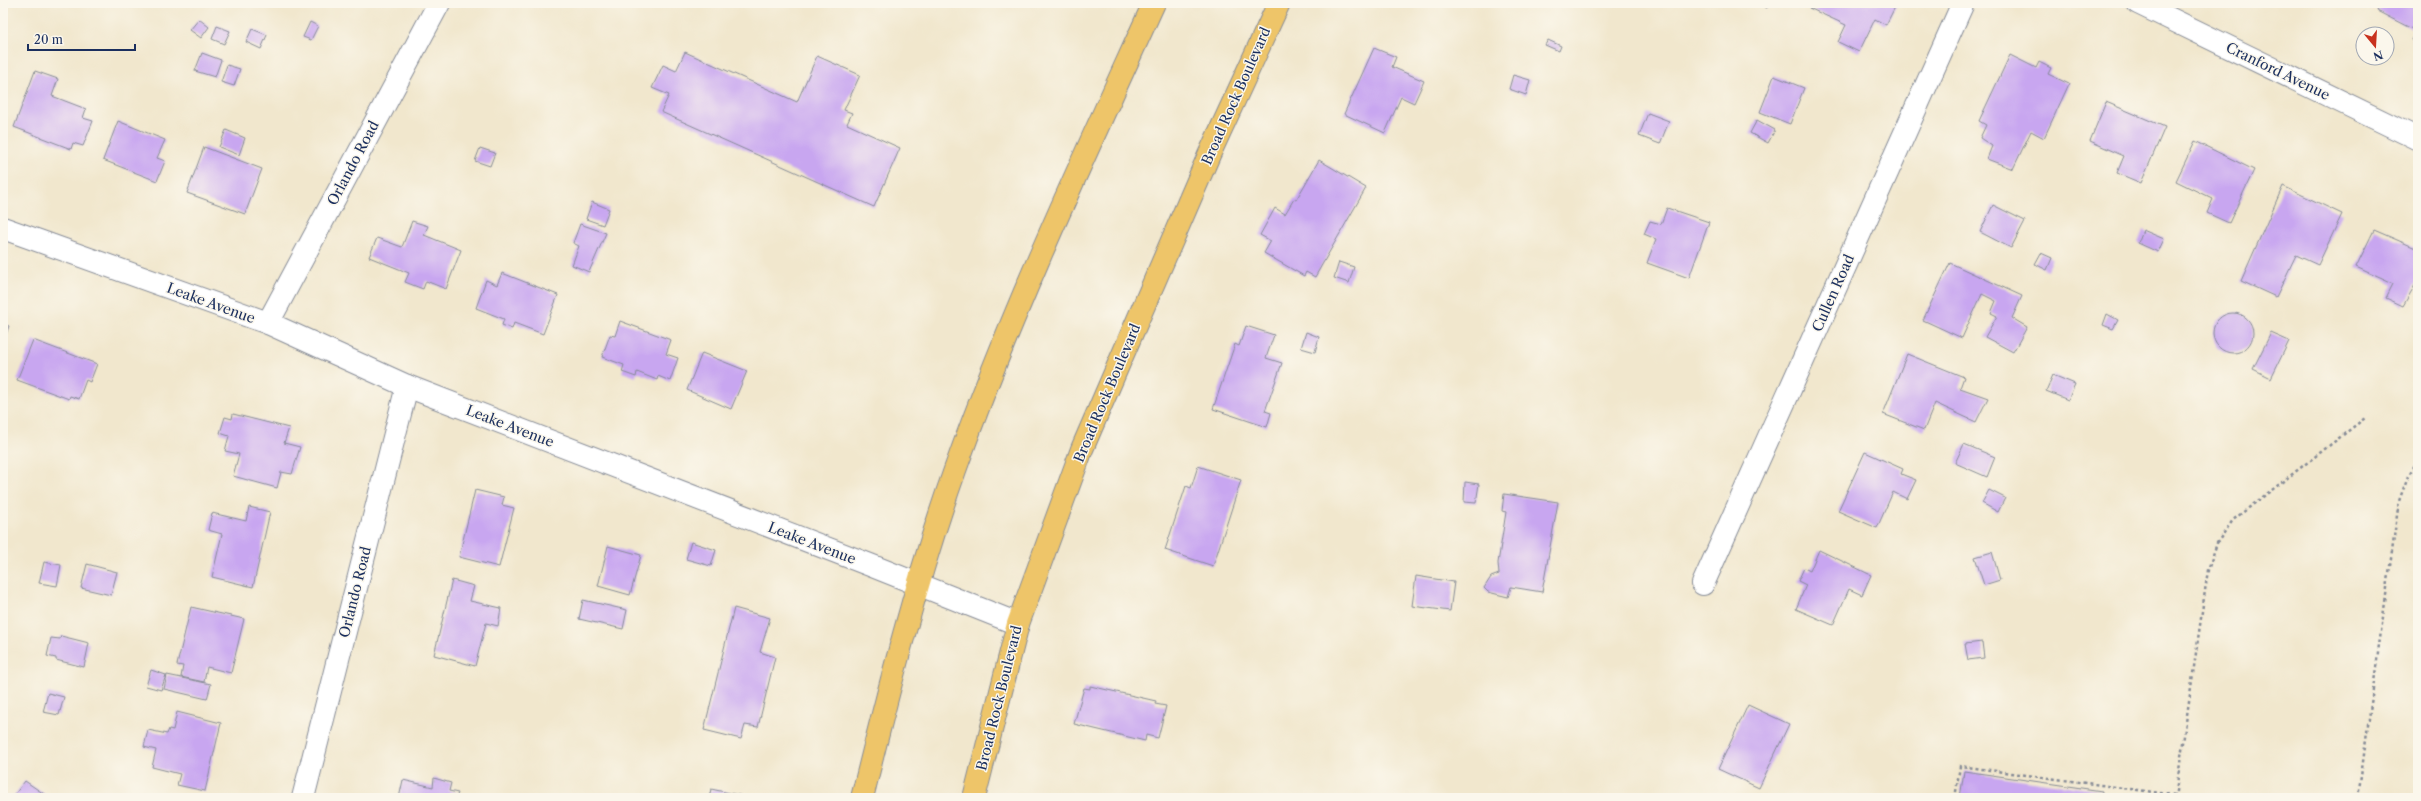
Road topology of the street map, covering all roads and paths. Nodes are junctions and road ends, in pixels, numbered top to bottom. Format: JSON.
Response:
{"nodes":[{"id":1,"x":439,"y":3,"type":"edge"},
{"id":2,"x":1154,"y":3,"type":"edge"},
{"id":3,"x":1279,"y":3,"type":"edge"},
{"id":4,"x":1963,"y":3,"type":"edge"},
{"id":5,"x":2138,"y":3,"type":"edge"},
{"id":6,"x":2418,"y":139,"type":"edge"},
{"id":7,"x":3,"y":228,"type":"edge"},
{"id":8,"x":268,"y":323,"type":"junction"},
{"id":9,"x":407,"y":386,"type":"junction"},
{"id":10,"x":2365,"y":418,"type":"dead end"},
{"id":11,"x":2418,"y":460,"type":"edge"},
{"id":12,"x":919,"y":584,"type":"junction"},
{"id":13,"x":1703,"y":584,"type":"dead end"},
{"id":14,"x":1018,"y":624,"type":"junction"},
{"id":15,"x":2175,"y":796,"type":"edge"},
{"id":16,"x":303,"y":798,"type":"edge"},
{"id":17,"x":862,"y":798,"type":"edge"},
{"id":18,"x":974,"y":798,"type":"edge"},
{"id":19,"x":1955,"y":798,"type":"edge"},
{"id":20,"x":2358,"y":798,"type":"edge"}],
"edges":[{"from":1,"to":8,"type":"street","name":"Orlando Road"},
{"from":2,"to":12,"type":"main road"},
{"from":3,"to":14,"type":"main road","name":"Broad Rock Boulevard"},
{"from":4,"to":13,"type":"street","name":"Cullen Road"},
{"from":5,"to":6,"type":"street","name":"Cranford Avenue"},
{"from":7,"to":8,"type":"street","name":"Leake Avenue"},
{"from":8,"to":9,"type":"street","name":"Leake Avenue"},
{"from":9,"to":12,"type":"street","name":"Leake Avenue"},
{"from":9,"to":16,"type":"street","name":"Orlando Road"},
{"from":10,"to":15,"type":"path"},
{"from":11,"to":20,"type":"path"},
{"from":12,"to":14,"type":"street","name":"Leake Avenue"},
{"from":12,"to":17,"type":"main road"},
{"from":14,"to":18,"type":"main road","name":"Broad Rock Boulevard"},
{"from":15,"to":19,"type":"path"}]}
